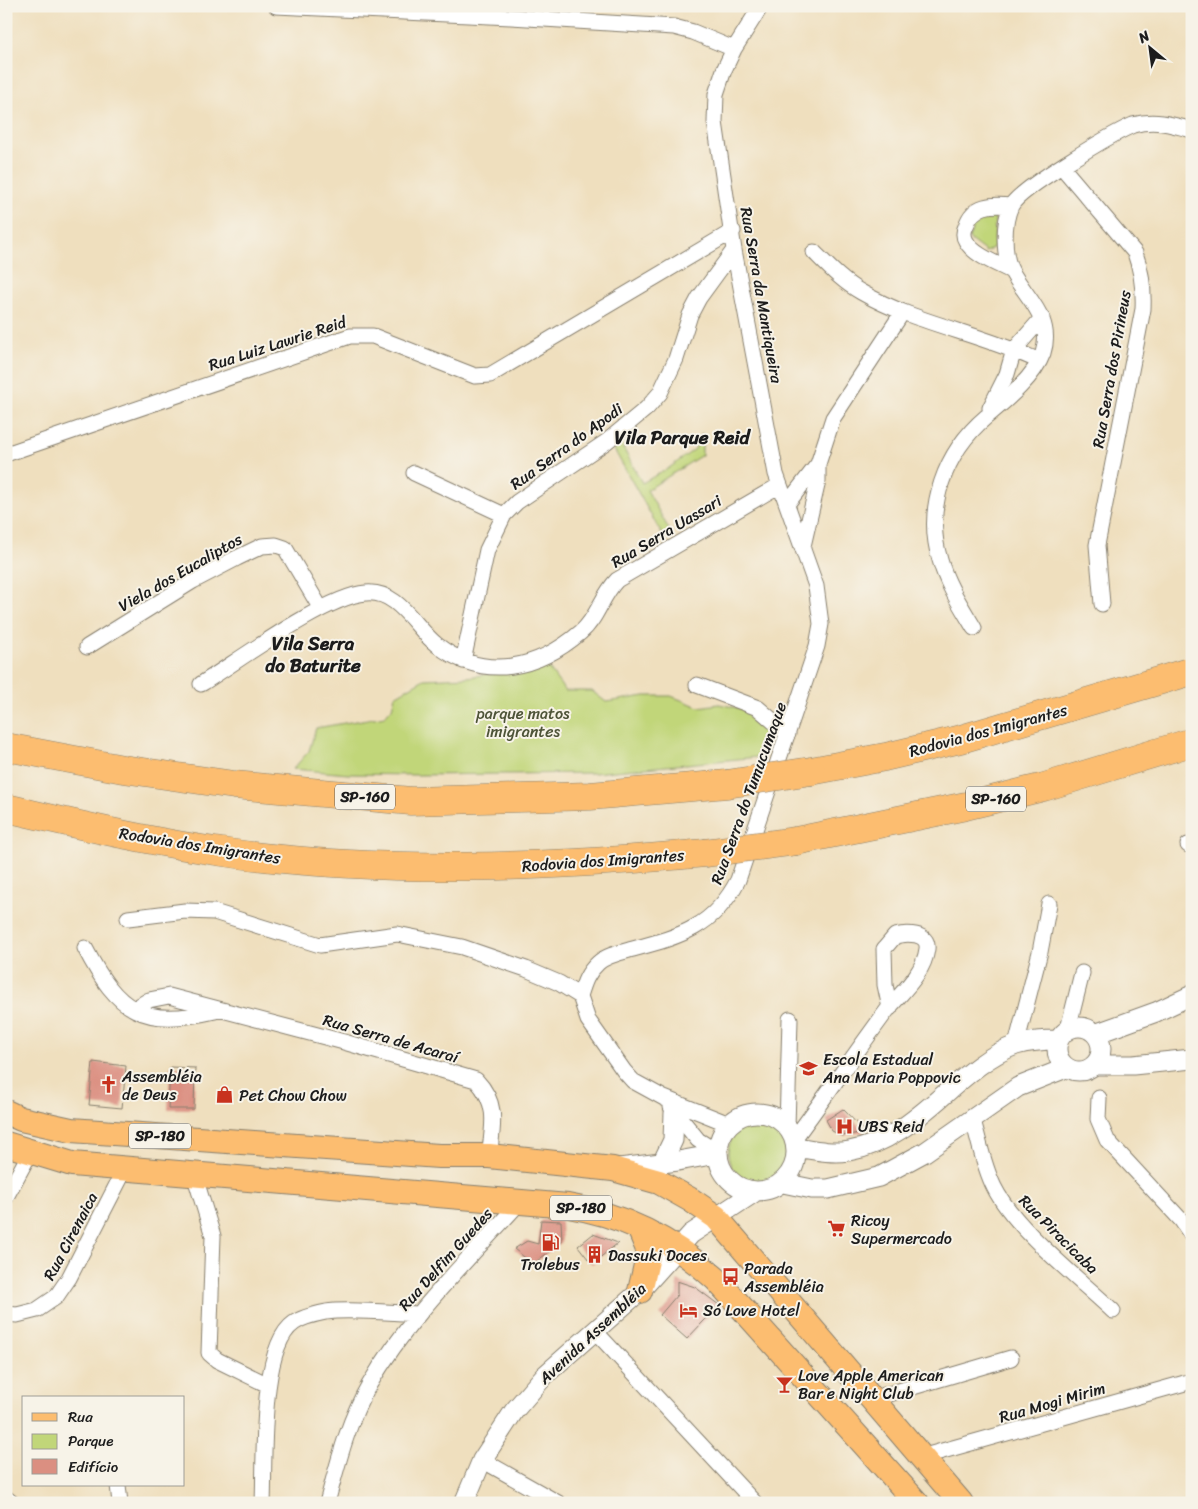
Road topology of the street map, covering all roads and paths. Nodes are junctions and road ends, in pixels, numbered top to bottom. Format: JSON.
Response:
{"nodes":[{"id":1,"x":276,"y":6,"type":"edge"},
{"id":2,"x":761,"y":6,"type":"edge"},
{"id":3,"x":734,"y":49,"type":"junction"},
{"id":4,"x":1192,"y":130,"type":"edge"},
{"id":5,"x":1062,"y":167,"type":"junction"},
{"id":6,"x":1011,"y":206,"type":"junction"},
{"id":7,"x":733,"y":231,"type":"junction"},
{"id":8,"x":734,"y":250,"type":"junction"},
{"id":9,"x":814,"y":252,"type":"dead end"},
{"id":10,"x":1011,"y":271,"type":"junction"},
{"id":11,"x":902,"y":312,"type":"junction"},
{"id":12,"x":1042,"y":318,"type":"junction"},
{"id":13,"x":1014,"y":350,"type":"junction"},
{"id":14,"x":1038,"y":361,"type":"junction"},
{"id":15,"x":984,"y":418,"type":"junction"},
{"id":16,"x":6,"y":454,"type":"edge"},
{"id":17,"x":818,"y":464,"type":"junction"},
{"id":18,"x":414,"y":474,"type":"dead end"},
{"id":19,"x":780,"y":485,"type":"junction"},
{"id":20,"x":787,"y":504,"type":"junction"},
{"id":21,"x":504,"y":514,"type":"junction"},
{"id":22,"x":803,"y":546,"type":"junction"},
{"id":23,"x":1102,"y":604,"type":"dead end"},
{"id":24,"x":321,"y":608,"type":"junction"},
{"id":25,"x":974,"y":628,"type":"dead end"},
{"id":26,"x":87,"y":647,"type":"dead end"},
{"id":27,"x":463,"y":661,"type":"junction"},
{"id":28,"x":1192,"y":671,"type":"edge"},
{"id":29,"x":201,"y":684,"type":"dead end"},
{"id":30,"x":697,"y":685,"type":"dead end"},
{"id":31,"x":788,"y":734,"type":"junction"},
{"id":32,"x":1192,"y":742,"type":"edge"},
{"id":33,"x":6,"y":747,"type":"edge"},
{"id":34,"x":6,"y":808,"type":"edge"},
{"id":35,"x":1049,"y":904,"type":"dead end"},
{"id":36,"x":128,"y":918,"type":"dead end"},
{"id":37,"x":85,"y":948,"type":"dead end"},
{"id":38,"x":1082,"y":973,"type":"dead end"},
{"id":39,"x":1192,"y":995,"type":"edge"},
{"id":40,"x":580,"y":996,"type":"junction"},
{"id":41,"x":890,"y":1008,"type":"junction"},
{"id":42,"x":134,"y":1009,"type":"junction"},
{"id":43,"x":218,"y":1010,"type":"junction"},
{"id":44,"x":790,"y":1019,"type":"dead end"},
{"id":45,"x":1095,"y":1034,"type":"junction"},
{"id":46,"x":1063,"y":1035,"type":"junction"},
{"id":47,"x":1016,"y":1046,"type":"junction"},
{"id":48,"x":1192,"y":1059,"type":"edge"},
{"id":49,"x":1094,"y":1065,"type":"junction"},
{"id":50,"x":1066,"y":1068,"type":"junction"},
{"id":51,"x":1099,"y":1098,"type":"dead end"},
{"id":52,"x":669,"y":1105,"type":"junction"},
{"id":53,"x":6,"y":1112,"type":"edge"},
{"id":54,"x":972,"y":1117,"type":"junction"},
{"id":55,"x":729,"y":1124,"type":"junction"},
{"id":56,"x":793,"y":1138,"type":"junction"},
{"id":57,"x":6,"y":1144,"type":"edge"},
{"id":58,"x":316,"y":1147,"type":"junction"},
{"id":59,"x":30,"y":1153,"type":"junction"},
{"id":60,"x":717,"y":1153,"type":"junction"},
{"id":61,"x":489,"y":1156,"type":"junction"},
{"id":62,"x":662,"y":1164,"type":"junction"},
{"id":63,"x":125,"y":1168,"type":"junction"},
{"id":64,"x":613,"y":1169,"type":"junction"},
{"id":65,"x":194,"y":1174,"type":"junction"},
{"id":66,"x":782,"y":1183,"type":"junction"},
{"id":67,"x":312,"y":1184,"type":"junction"},
{"id":68,"x":755,"y":1192,"type":"junction"},
{"id":69,"x":6,"y":1197,"type":"edge"},
{"id":70,"x":519,"y":1203,"type":"junction"},
{"id":71,"x":716,"y":1217,"type":"junction"},
{"id":72,"x":640,"y":1228,"type":"junction"},
{"id":73,"x":1192,"y":1236,"type":"edge"},
{"id":74,"x":678,"y":1248,"type":"junction"},
{"id":75,"x":640,"y":1291,"type":"junction"},
{"id":76,"x":1113,"y":1311,"type":"dead end"},
{"id":77,"x":6,"y":1314,"type":"edge"},
{"id":78,"x":417,"y":1314,"type":"junction"},
{"id":79,"x":594,"y":1330,"type":"junction"},
{"id":80,"x":1011,"y":1358,"type":"dead end"},
{"id":81,"x":1192,"y":1382,"type":"edge"},
{"id":82,"x":268,"y":1384,"type":"junction"},
{"id":83,"x":872,"y":1399,"type":"junction"},
{"id":84,"x":921,"y":1457,"type":"junction"},
{"id":85,"x":482,"y":1460,"type":"junction"},
{"id":86,"x":118,"y":1486,"type":"edge"},
{"id":87,"x":6,"y":1498,"type":"edge"},
{"id":88,"x":12,"y":1503,"type":"edge"},
{"id":89,"x":120,"y":1503,"type":"edge"},
{"id":90,"x":263,"y":1503,"type":"edge"},
{"id":91,"x":327,"y":1503,"type":"edge"},
{"id":92,"x":464,"y":1503,"type":"edge"},
{"id":93,"x":558,"y":1503,"type":"edge"},
{"id":94,"x":755,"y":1503,"type":"edge"},
{"id":95,"x":917,"y":1503,"type":"edge"},
{"id":96,"x":961,"y":1503,"type":"edge"}],
"edges":[{"from":1,"to":3,"type":"street"},
{"from":2,"to":3,"type":"street","name":"Rua Serra da Mantiqueira"},
{"from":3,"to":7,"type":"street","name":"Rua Serra da Mantiqueira"},
{"from":4,"to":5,"type":"street"},
{"from":5,"to":6,"type":"street"},
{"from":5,"to":23,"type":"street","name":"Rua Serra dos Pirineus"},
{"from":6,"to":10,"type":"street"},
{"from":6,"to":10,"type":"street"},
{"from":7,"to":8,"type":"street","name":"Rua Serra da Mantiqueira"},
{"from":7,"to":16,"type":"street","name":"Rua Luiz Lawrie Reid"},
{"from":8,"to":19,"type":"street","name":"Rua Serra da Mantiqueira"},
{"from":8,"to":21,"type":"street","name":"Rua Serra do Apodi"},
{"from":9,"to":11,"type":"street"},
{"from":10,"to":12,"type":"street"},
{"from":11,"to":13,"type":"street"},
{"from":11,"to":17,"type":"street"},
{"from":12,"to":13,"type":"street"},
{"from":12,"to":14,"type":"street"},
{"from":13,"to":14,"type":"street"},
{"from":13,"to":15,"type":"street"},
{"from":14,"to":15,"type":"street"},
{"from":15,"to":25,"type":"street"},
{"from":17,"to":20,"type":"street"},
{"from":17,"to":22,"type":"street"},
{"from":18,"to":21,"type":"street"},
{"from":19,"to":20,"type":"street","name":"Rua Serra da Mantiqueira"},
{"from":19,"to":27,"type":"street","name":"Rua Serra Uassari"},
{"from":20,"to":22,"type":"street","name":"Rua Serra da Mantiqueira"},
{"from":21,"to":27,"type":"street","name":"Rua Serra do Apodi"},
{"from":22,"to":31,"type":"street","name":"Rua Serra do Tumucumaque"},
{"from":24,"to":26,"type":"street","name":"Viela dos Eucaliptos"},
{"from":24,"to":27,"type":"street","name":"Rua Serra Uassari"},
{"from":24,"to":29,"type":"street","name":"Rua Serra Uassari"},
{"from":28,"to":33,"type":"highway","name":"Rodovia dos Imigrantes","number":"SP-160","bridge":true},
{"from":30,"to":31,"type":"street"},
{"from":31,"to":40,"type":"street","name":"Rua Serra do Tumucumaque"},
{"from":32,"to":34,"type":"highway","name":"Rodovia dos Imigrantes","number":"SP-160","bridge":true},
{"from":35,"to":47,"type":"street"},
{"from":36,"to":40,"type":"street"},
{"from":37,"to":42,"type":"street","name":"Rua Serra de Acaraí"},
{"from":38,"to":46,"type":"street"},
{"from":39,"to":45,"type":"street"},
{"from":40,"to":52,"type":"street"},
{"from":41,"to":41,"type":"street"},
{"from":41,"to":56,"type":"street"},
{"from":42,"to":43,"type":"street","name":"Rua Serra de Acaraí"},
{"from":42,"to":43,"type":"street","name":"Rua Serra de Acaraí"},
{"from":43,"to":61,"type":"street","name":"Rua Serra de Acaraí"},
{"from":44,"to":56,"type":"street"},
{"from":45,"to":46,"type":"street"},
{"from":45,"to":49,"type":"street"},
{"from":46,"to":47,"type":"street"},
{"from":46,"to":50,"type":"street"},
{"from":47,"to":56,"type":"street"},
{"from":48,"to":49,"type":"street"},
{"from":49,"to":50,"type":"street"},
{"from":50,"to":54,"type":"street"},
{"from":51,"to":73,"type":"street"},
{"from":52,"to":55,"type":"street"},
{"from":52,"to":60,"type":"street"},
{"from":52,"to":62,"type":"street"},
{"from":53,"to":58,"type":"main road","number":"SP-180"},
{"from":54,"to":66,"type":"street"},
{"from":54,"to":76,"type":"street","name":"Rua Piracicaba"},
{"from":55,"to":56,"type":"street"},
{"from":55,"to":60,"type":"street"},
{"from":56,"to":66,"type":"street"},
{"from":57,"to":59,"type":"main road","number":"SP-180"},
{"from":58,"to":61,"type":"main road","number":"SP-180"},
{"from":58,"to":67,"type":"main road"},
{"from":59,"to":63,"type":"main road","number":"SP-180"},
{"from":59,"to":69,"type":"street"},
{"from":60,"to":62,"type":"street"},
{"from":60,"to":68,"type":"street"},
{"from":61,"to":64,"type":"main road","number":"SP-180"},
{"from":62,"to":64,"type":"street"},
{"from":63,"to":65,"type":"main road","number":"SP-180"},
{"from":63,"to":77,"type":"street","name":"Rua Cirenaica"},
{"from":64,"to":71,"type":"main road","number":"SP-180"},
{"from":65,"to":67,"type":"main road","number":"SP-180"},
{"from":65,"to":82,"type":"street"},
{"from":66,"to":68,"type":"street"},
{"from":67,"to":70,"type":"main road","number":"SP-180"},
{"from":68,"to":71,"type":"street","name":"Avenida Assembléia"},
{"from":70,"to":72,"type":"main road","number":"SP-180"},
{"from":70,"to":78,"type":"street","name":"Rua Delfim Guedes"},
{"from":71,"to":74,"type":"street","name":"Avenida Assembléia"},
{"from":71,"to":83,"type":"main road","number":"SP-180"},
{"from":72,"to":74,"type":"main road","number":"SP-180"},
{"from":72,"to":75,"type":"main road"},
{"from":74,"to":75,"type":"street","name":"Avenida Assembléia"},
{"from":74,"to":95,"type":"main road","number":"SP-180"},
{"from":75,"to":79,"type":"street","name":"Avenida Assembléia"},
{"from":78,"to":82,"type":"street"},
{"from":78,"to":91,"type":"street","name":"Rua Delfim Guedes"},
{"from":79,"to":85,"type":"street","name":"Avenida Assembléia"},
{"from":79,"to":94,"type":"street"},
{"from":80,"to":83,"type":"street"},
{"from":81,"to":84,"type":"street","name":"Rua Mogi Mirim"},
{"from":82,"to":90,"type":"street"},
{"from":83,"to":84,"type":"main road","number":"SP-180"},
{"from":84,"to":96,"type":"main road","number":"SP-180"},
{"from":85,"to":92,"type":"street","name":"Avenida Assembléia"},
{"from":85,"to":93,"type":"street"},
{"from":86,"to":89,"type":"street"},
{"from":87,"to":88,"type":"street"}]}
